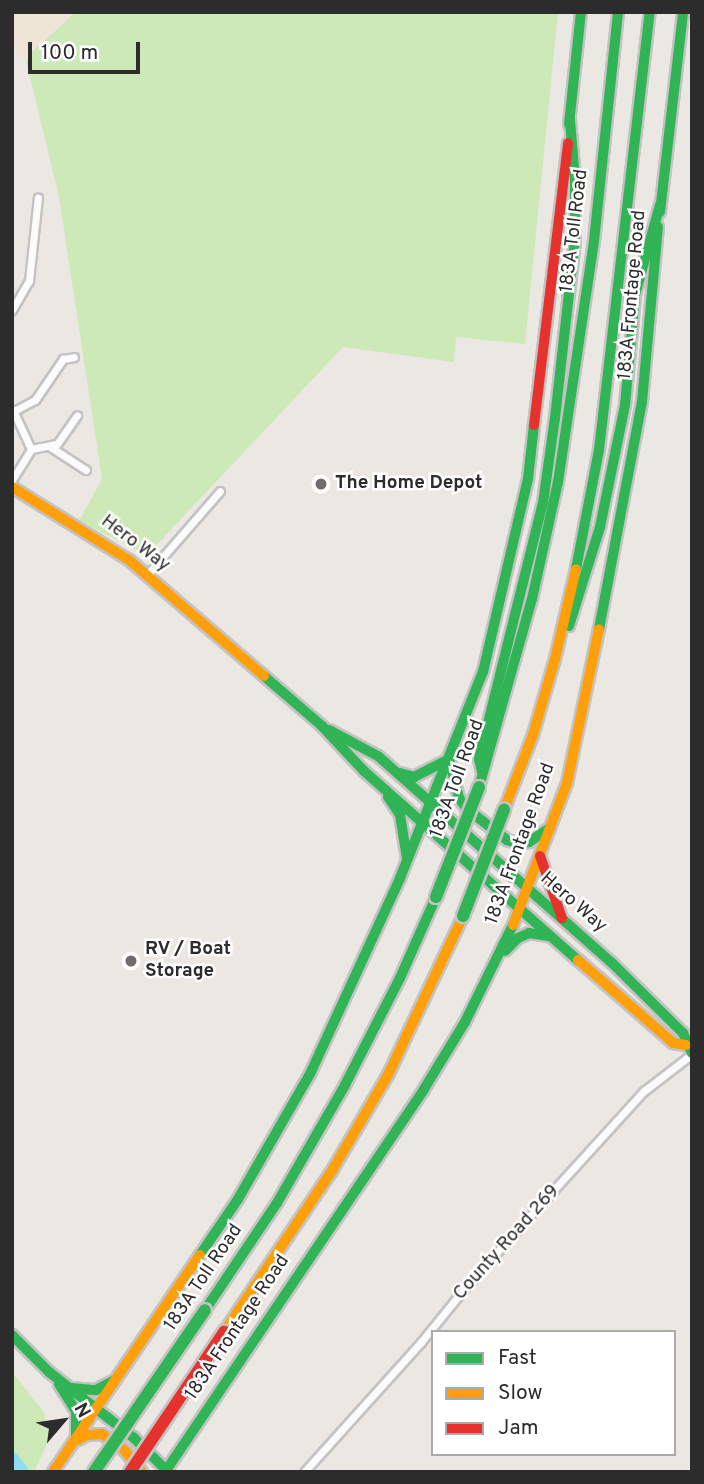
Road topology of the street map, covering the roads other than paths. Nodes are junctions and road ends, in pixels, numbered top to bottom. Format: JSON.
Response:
{"nodes":[{"id":1,"x":582,"y":12,"type":"edge"},
{"id":2,"x":618,"y":12,"type":"edge"},
{"id":3,"x":650,"y":12,"type":"edge"},
{"id":4,"x":683,"y":12,"type":"edge"},
{"id":5,"x":570,"y":120,"type":"junction"},
{"id":6,"x":38,"y":197,"type":"dead end"},
{"id":7,"x":660,"y":205,"type":"junction"},
{"id":8,"x":12,"y":310,"type":"edge"},
{"id":9,"x":74,"y":357,"type":"dead end"},
{"id":10,"x":13,"y":410,"type":"edge"},
{"id":11,"x":77,"y":415,"type":"dead end"},
{"id":12,"x":49,"y":446,"type":"junction"},
{"id":13,"x":31,"y":449,"type":"junction"},
{"id":14,"x":86,"y":470,"type":"dead end"},
{"id":15,"x":12,"y":481,"type":"edge"},
{"id":16,"x":12,"y":487,"type":"edge"},
{"id":17,"x":220,"y":491,"type":"dead end"},
{"id":18,"x":147,"y":575,"type":"junction"},
{"id":19,"x":555,"y":659,"type":"junction"},
{"id":20,"x":322,"y":726,"type":"junction"},
{"id":21,"x":449,"y":759,"type":"junction"},
{"id":22,"x":393,"y":770,"type":"junction"},
{"id":23,"x":364,"y":771,"type":"junction"},
{"id":24,"x":482,"y":772,"type":"junction"},
{"id":25,"x":431,"y":803,"type":"junction"},
{"id":26,"x":423,"y":822,"type":"junction"},
{"id":27,"x":551,"y":827,"type":"junction"},
{"id":28,"x":540,"y":856,"type":"junction"},
{"id":29,"x":407,"y":861,"type":"junction"},
{"id":30,"x":527,"y":889,"type":"junction"},
{"id":31,"x":519,"y":907,"type":"junction"},
{"id":32,"x":564,"y":922,"type":"junction"},
{"id":33,"x":556,"y":939,"type":"junction"},
{"id":34,"x":500,"y":955,"type":"junction"},
{"id":35,"x":690,"y":1051,"type":"edge"},
{"id":36,"x":12,"y":1335,"type":"edge"},
{"id":37,"x":123,"y":1371,"type":"junction"},
{"id":38,"x":52,"y":1374,"type":"junction"},
{"id":39,"x":68,"y":1387,"type":"junction"},
{"id":40,"x":97,"y":1409,"type":"junction"},
{"id":41,"x":72,"y":1444,"type":"junction"},
{"id":42,"x":167,"y":1471,"type":"edge"},
{"id":43,"x":53,"y":1472,"type":"edge"},
{"id":44,"x":94,"y":1472,"type":"edge"},
{"id":45,"x":130,"y":1472,"type":"edge"},
{"id":46,"x":142,"y":1472,"type":"edge"},
{"id":47,"x":304,"y":1472,"type":"edge"}],
"edges":[{"from":1,"to":5,"type":"main road"},
{"from":2,"to":24,"type":"main road","name":"183A Toll Road"},
{"from":3,"to":19,"type":"main road"},
{"from":4,"to":7,"type":"main road","name":"183A Frontage Road"},
{"from":5,"to":21,"type":"main road"},
{"from":5,"to":24,"type":"main road"},
{"from":6,"to":8,"type":"street"},
{"from":7,"to":19,"type":"main road"},
{"from":7,"to":27,"type":"main road","name":"183A Frontage Road"},
{"from":9,"to":10,"type":"street"},
{"from":10,"to":13,"type":"street"},
{"from":11,"to":12,"type":"street"},
{"from":12,"to":13,"type":"street"},
{"from":12,"to":14,"type":"street"},
{"from":13,"to":15,"type":"street"},
{"from":16,"to":18,"type":"main road","name":"Hero Way"},
{"from":17,"to":18,"type":"street"},
{"from":18,"to":20,"type":"main road","name":"Hero Way"},
{"from":19,"to":45,"type":"main road","bridge":true},
{"from":20,"to":22,"type":"main road","name":"Hero Way"},
{"from":20,"to":23,"type":"main road","name":"Hero Way"},
{"from":21,"to":22,"type":"main road"},
{"from":21,"to":25,"type":"main road"},
{"from":21,"to":27,"type":"main road"},
{"from":22,"to":25,"type":"main road","name":"Hero Way"},
{"from":23,"to":26,"type":"main road","name":"Hero Way"},
{"from":23,"to":29,"type":"main road"},
{"from":24,"to":44,"type":"main road","name":"183A Toll Road","bridge":true},
{"from":25,"to":26,"type":"main road"},
{"from":25,"to":30,"type":"main road","name":"Hero Way"},
{"from":26,"to":29,"type":"main road"},
{"from":26,"to":31,"type":"main road","name":"Hero Way"},
{"from":27,"to":28,"type":"main road","name":"183A Frontage Road"},
{"from":28,"to":30,"type":"main road","name":"183A Frontage Road"},
{"from":28,"to":32,"type":"main road"},
{"from":29,"to":37,"type":"main road"},
{"from":30,"to":31,"type":"main road","name":"183A Frontage Road"},
{"from":30,"to":32,"type":"main road","name":"Hero Way"},
{"from":31,"to":33,"type":"main road","name":"Hero Way"},
{"from":31,"to":34,"type":"main road","name":"183A Frontage Road"},
{"from":32,"to":35,"type":"main road","name":"Hero Way"},
{"from":33,"to":34,"type":"main road"},
{"from":33,"to":35,"type":"main road","name":"Hero Way"},
{"from":34,"to":42,"type":"main road","name":"183A Frontage Road"},
{"from":35,"to":47,"type":"street","name":"County Road 269"},
{"from":36,"to":38,"type":"main road"},
{"from":37,"to":39,"type":"main road"},
{"from":37,"to":40,"type":"main road"},
{"from":38,"to":39,"type":"main road"},
{"from":38,"to":41,"type":"main road"},
{"from":39,"to":40,"type":"main road"},
{"from":40,"to":41,"type":"main road"},
{"from":40,"to":42,"type":"main road"},
{"from":41,"to":43,"type":"main road"},
{"from":41,"to":46,"type":"main road"}]}
